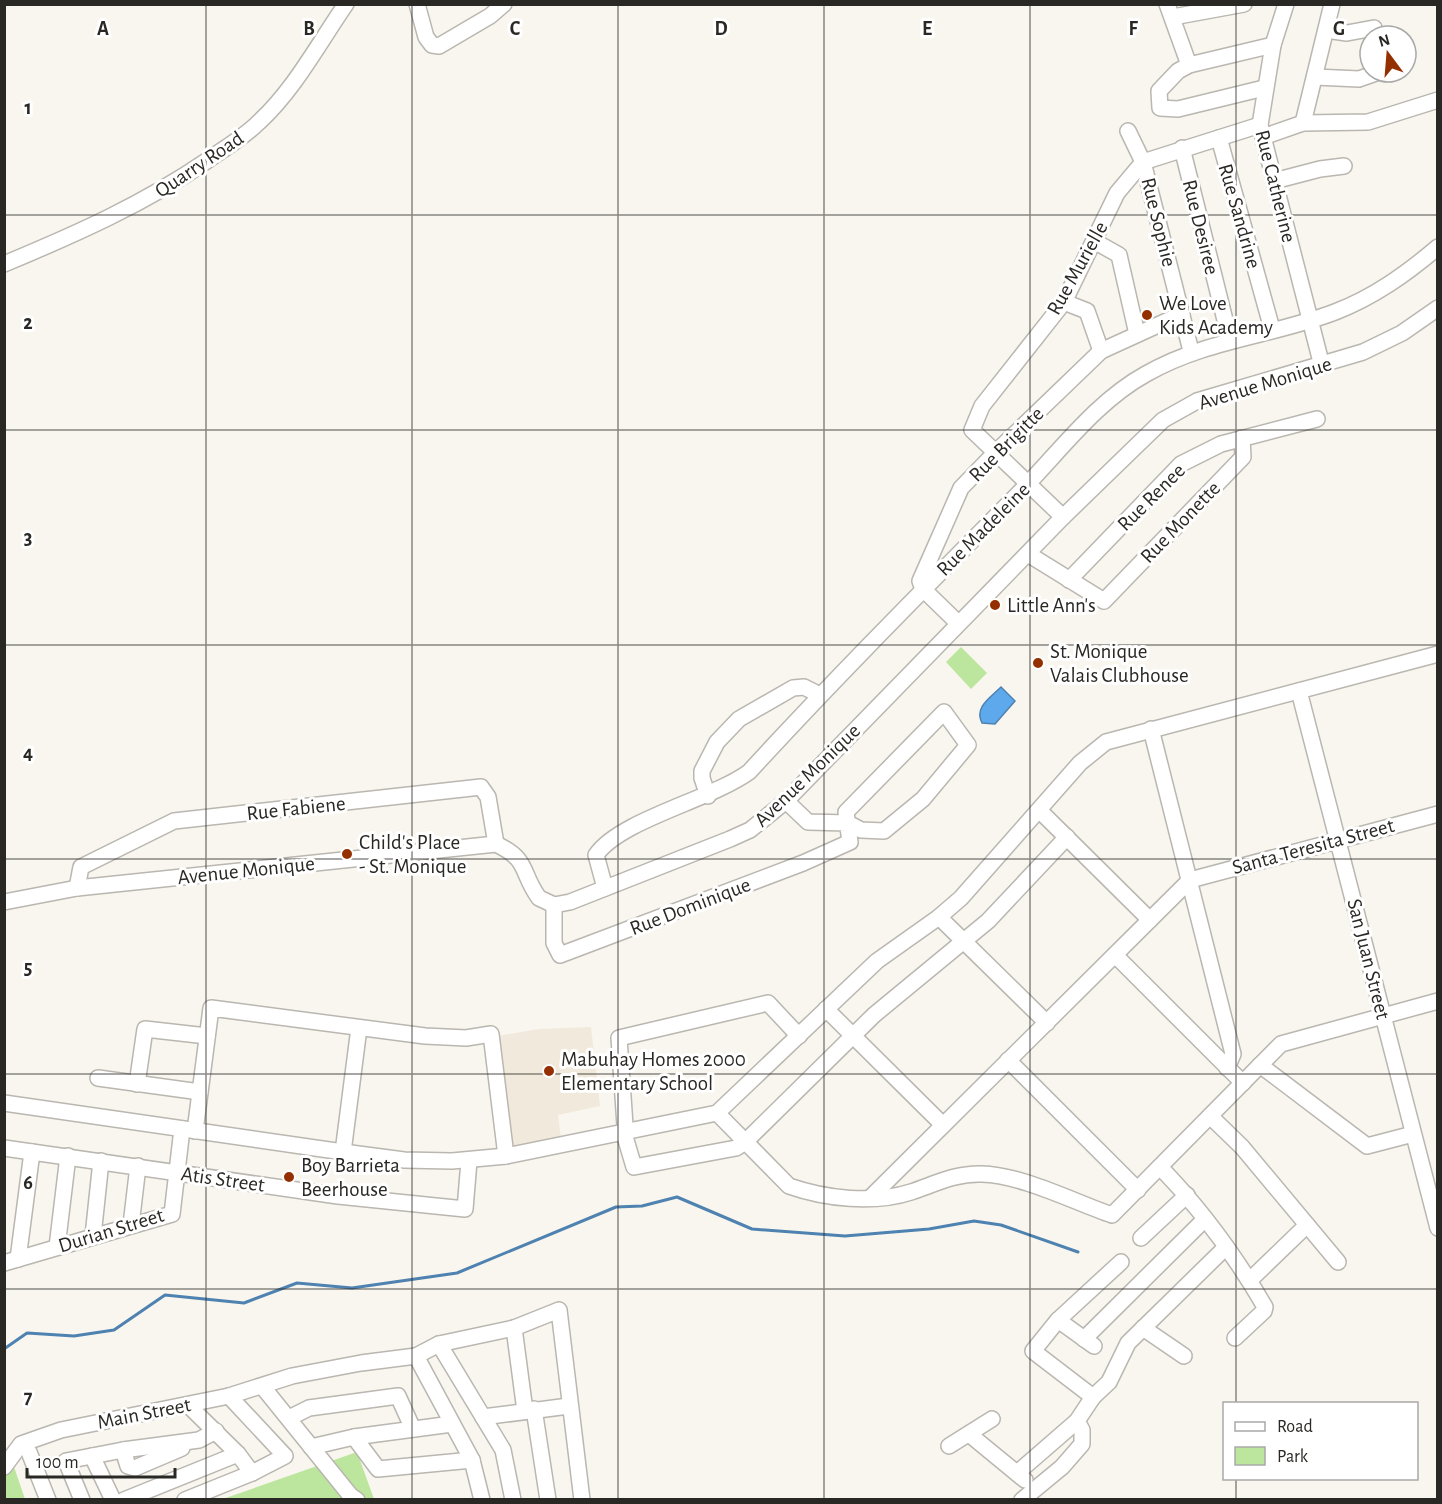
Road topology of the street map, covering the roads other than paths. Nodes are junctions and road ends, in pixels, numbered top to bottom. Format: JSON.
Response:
{"nodes":[{"id":1,"x":346,"y":4,"type":"edge"},
{"id":2,"x":417,"y":4,"type":"edge"},
{"id":3,"x":504,"y":4,"type":"edge"},
{"id":4,"x":1244,"y":4,"type":"edge"},
{"id":5,"x":1286,"y":4,"type":"edge"},
{"id":6,"x":1332,"y":4,"type":"edge"},
{"id":7,"x":1170,"y":10,"type":"edge"},
{"id":8,"x":1326,"y":30,"type":"junction"},
{"id":9,"x":1358,"y":31,"type":"edge"},
{"id":10,"x":1273,"y":45,"type":"junction"},
{"id":11,"x":1190,"y":65,"type":"junction"},
{"id":12,"x":1315,"y":77,"type":"junction"},
{"id":13,"x":1358,"y":79,"type":"edge"},
{"id":14,"x":1264,"y":88,"type":"junction"},
{"id":15,"x":1437,"y":100,"type":"edge"},
{"id":16,"x":1303,"y":123,"type":"junction"},
{"id":17,"x":1128,"y":131,"type":"dead end"},
{"id":18,"x":1261,"y":131,"type":"junction"},
{"id":19,"x":1219,"y":138,"type":"junction"},
{"id":20,"x":1182,"y":148,"type":"junction"},
{"id":21,"x":1143,"y":162,"type":"junction"},
{"id":22,"x":1344,"y":166,"type":"dead end"},
{"id":23,"x":1274,"y":181,"type":"junction"},
{"id":24,"x":1094,"y":241,"type":"junction"},
{"id":25,"x":1437,"y":247,"type":"edge"},
{"id":26,"x":4,"y":264,"type":"edge"},
{"id":27,"x":1064,"y":302,"type":"junction"},
{"id":28,"x":1437,"y":308,"type":"edge"},
{"id":29,"x":1182,"y":314,"type":"junction"},
{"id":30,"x":1310,"y":320,"type":"junction"},
{"id":31,"x":1272,"y":329,"type":"junction"},
{"id":32,"x":1137,"y":334,"type":"junction"},
{"id":33,"x":1230,"y":340,"type":"junction"},
{"id":34,"x":1101,"y":351,"type":"junction"},
{"id":35,"x":1191,"y":351,"type":"junction"},
{"id":36,"x":1322,"y":366,"type":"junction"},
{"id":37,"x":1317,"y":419,"type":"dead end"},
{"id":38,"x":1242,"y":438,"type":"junction"},
{"id":39,"x":995,"y":453,"type":"junction"},
{"id":40,"x":1028,"y":484,"type":"junction"},
{"id":41,"x":1063,"y":516,"type":"junction"},
{"id":42,"x":1028,"y":554,"type":"junction"},
{"id":43,"x":1069,"y":580,"type":"junction"},
{"id":44,"x":923,"y":589,"type":"junction"},
{"id":45,"x":958,"y":623,"type":"junction"},
{"id":46,"x":1437,"y":654,"type":"edge"},
{"id":47,"x":1299,"y":691,"type":"junction"},
{"id":48,"x":820,"y":695,"type":"junction"},
{"id":49,"x":1151,"y":729,"type":"junction"},
{"id":50,"x":708,"y":796,"type":"junction"},
{"id":51,"x":786,"y":801,"type":"junction"},
{"id":52,"x":1040,"y":811,"type":"junction"},
{"id":53,"x":1437,"y":814,"type":"edge"},
{"id":54,"x":848,"y":823,"type":"junction"},
{"id":55,"x":1066,"y":837,"type":"junction"},
{"id":56,"x":1338,"y":840,"type":"junction"},
{"id":57,"x":496,"y":844,"type":"junction"},
{"id":58,"x":1190,"y":880,"type":"junction"},
{"id":59,"x":77,"y":888,"type":"junction"},
{"id":60,"x":605,"y":888,"type":"junction"},
{"id":61,"x":4,"y":902,"type":"edge"},
{"id":62,"x":554,"y":905,"type":"junction"},
{"id":63,"x":939,"y":917,"type":"junction"},
{"id":64,"x":1149,"y":920,"type":"junction"},
{"id":65,"x":964,"y":941,"type":"junction"},
{"id":66,"x":1115,"y":955,"type":"junction"},
{"id":67,"x":1437,"y":1001,"type":"edge"},
{"id":68,"x":826,"y":1009,"type":"junction"},
{"id":69,"x":1384,"y":1016,"type":"junction"},
{"id":70,"x":1047,"y":1023,"type":"junction"},
{"id":71,"x":359,"y":1028,"type":"junction"},
{"id":72,"x":207,"y":1036,"type":"junction"},
{"id":73,"x":799,"y":1036,"type":"junction"},
{"id":74,"x":852,"y":1036,"type":"junction"},
{"id":75,"x":1008,"y":1060,"type":"junction"},
{"id":76,"x":1260,"y":1065,"type":"junction"},
{"id":77,"x":1227,"y":1068,"type":"junction"},
{"id":78,"x":98,"y":1078,"type":"dead end"},
{"id":79,"x":1243,"y":1083,"type":"junction"},
{"id":80,"x":137,"y":1084,"type":"junction"},
{"id":81,"x":200,"y":1092,"type":"junction"},
{"id":82,"x":4,"y":1103,"type":"edge"},
{"id":83,"x":717,"y":1113,"type":"junction"},
{"id":84,"x":1210,"y":1116,"type":"junction"},
{"id":85,"x":943,"y":1125,"type":"junction"},
{"id":86,"x":189,"y":1130,"type":"junction"},
{"id":87,"x":626,"y":1131,"type":"junction"},
{"id":88,"x":1413,"y":1134,"type":"junction"},
{"id":89,"x":745,"y":1142,"type":"junction"},
{"id":90,"x":4,"y":1148,"type":"edge"},
{"id":91,"x":32,"y":1152,"type":"junction"},
{"id":92,"x":343,"y":1152,"type":"junction"},
{"id":93,"x":68,"y":1156,"type":"junction"},
{"id":94,"x":506,"y":1156,"type":"junction"},
{"id":95,"x":101,"y":1161,"type":"junction"},
{"id":96,"x":470,"y":1161,"type":"junction"},
{"id":97,"x":138,"y":1166,"type":"junction"},
{"id":98,"x":1160,"y":1167,"type":"junction"},
{"id":99,"x":177,"y":1172,"type":"junction"},
{"id":100,"x":1138,"y":1190,"type":"junction"},
{"id":101,"x":1187,"y":1195,"type":"junction"},
{"id":102,"x":870,"y":1198,"type":"junction"},
{"id":103,"x":1204,"y":1219,"type":"junction"},
{"id":104,"x":131,"y":1225,"type":"junction"},
{"id":105,"x":1307,"y":1225,"type":"junction"},
{"id":106,"x":1437,"y":1228,"type":"edge"},
{"id":107,"x":93,"y":1236,"type":"junction"},
{"id":108,"x":1141,"y":1238,"type":"dead end"},
{"id":109,"x":57,"y":1247,"type":"junction"},
{"id":110,"x":1226,"y":1247,"type":"junction"},
{"id":111,"x":11,"y":1261,"type":"edge"},
{"id":112,"x":1121,"y":1262,"type":"dead end"},
{"id":113,"x":1338,"y":1262,"type":"dead end"},
{"id":114,"x":1250,"y":1280,"type":"junction"},
{"id":115,"x":1058,"y":1320,"type":"junction"},
{"id":116,"x":514,"y":1328,"type":"junction"},
{"id":117,"x":1143,"y":1328,"type":"junction"},
{"id":118,"x":1235,"y":1338,"type":"dead end"},
{"id":119,"x":440,"y":1344,"type":"junction"},
{"id":120,"x":416,"y":1356,"type":"junction"},
{"id":121,"x":1184,"y":1356,"type":"dead end"},
{"id":122,"x":262,"y":1386,"type":"junction"},
{"id":123,"x":229,"y":1396,"type":"junction"},
{"id":124,"x":1094,"y":1397,"type":"junction"},
{"id":125,"x":188,"y":1405,"type":"junction"},
{"id":126,"x":569,"y":1406,"type":"junction"},
{"id":127,"x":529,"y":1410,"type":"junction"},
{"id":128,"x":288,"y":1418,"type":"junction"},
{"id":129,"x":483,"y":1418,"type":"junction"},
{"id":130,"x":992,"y":1419,"type":"dead end"},
{"id":131,"x":1077,"y":1421,"type":"junction"},
{"id":132,"x":452,"y":1424,"type":"junction"},
{"id":133,"x":413,"y":1429,"type":"junction"},
{"id":134,"x":216,"y":1431,"type":"junction"},
{"id":135,"x":969,"y":1434,"type":"junction"},
{"id":136,"x":354,"y":1437,"type":"junction"},
{"id":137,"x":950,"y":1446,"type":"dead end"},
{"id":138,"x":28,"y":1447,"type":"junction"},
{"id":139,"x":311,"y":1447,"type":"junction"},
{"id":140,"x":238,"y":1454,"type":"junction"},
{"id":141,"x":92,"y":1456,"type":"junction"},
{"id":142,"x":472,"y":1460,"type":"junction"},
{"id":143,"x":4,"y":1467,"type":"edge"},
{"id":144,"x":252,"y":1473,"type":"junction"},
{"id":145,"x":1017,"y":1473,"type":"junction"},
{"id":146,"x":1035,"y":1488,"type":"junction"},
{"id":147,"x":477,"y":1499,"type":"edge"},
{"id":148,"x":48,"y":1500,"type":"edge"},
{"id":149,"x":82,"y":1500,"type":"edge"},
{"id":150,"x":113,"y":1500,"type":"edge"},
{"id":151,"x":124,"y":1500,"type":"edge"},
{"id":152,"x":185,"y":1500,"type":"edge"},
{"id":153,"x":357,"y":1500,"type":"edge"},
{"id":154,"x":513,"y":1500,"type":"edge"},
{"id":155,"x":548,"y":1500,"type":"edge"},
{"id":156,"x":582,"y":1500,"type":"edge"},
{"id":157,"x":1022,"y":1500,"type":"edge"}],
"edges":[{"from":1,"to":26,"type":"street","name":"Quarry Road"},
{"from":2,"to":3,"type":"street"},
{"from":4,"to":7,"type":"street"},
{"from":5,"to":10,"type":"street","name":"Rue Catherine"},
{"from":6,"to":8,"type":"street"},
{"from":7,"to":11,"type":"street"},
{"from":8,"to":9,"type":"street"},
{"from":8,"to":12,"type":"street"},
{"from":10,"to":11,"type":"street"},
{"from":10,"to":14,"type":"street","name":"Rue Catherine"},
{"from":11,"to":14,"type":"street"},
{"from":12,"to":13,"type":"street"},
{"from":12,"to":16,"type":"street"},
{"from":14,"to":18,"type":"street","name":"Rue Catherine"},
{"from":15,"to":16,"type":"street"},
{"from":16,"to":18,"type":"street"},
{"from":17,"to":21,"type":"street","name":"Rue Sophie"},
{"from":18,"to":19,"type":"street"},
{"from":18,"to":23,"type":"street","name":"Rue Catherine"},
{"from":19,"to":20,"type":"street"},
{"from":19,"to":31,"type":"street","name":"Rue Sandrine"},
{"from":20,"to":21,"type":"street"},
{"from":20,"to":33,"type":"street","name":"Rue Desiree"},
{"from":21,"to":24,"type":"street","name":"Rue Murielle"},
{"from":21,"to":29,"type":"street","name":"Rue Sophie"},
{"from":22,"to":23,"type":"street"},
{"from":23,"to":30,"type":"street","name":"Rue Catherine"},
{"from":24,"to":27,"type":"street","name":"Rue Murielle"},
{"from":24,"to":32,"type":"street"},
{"from":25,"to":30,"type":"street","name":"Rue Madeleine"},
{"from":27,"to":34,"type":"street"},
{"from":27,"to":39,"type":"street","name":"Rue Murielle"},
{"from":28,"to":36,"type":"street","name":"Avenue Monique"},
{"from":29,"to":32,"type":"street","name":"Rue Brigitte"},
{"from":29,"to":35,"type":"street","name":"Rue Sophie"},
{"from":30,"to":31,"type":"street","name":"Rue Madeleine"},
{"from":30,"to":36,"type":"street","name":"Rue Catherine"},
{"from":31,"to":33,"type":"street","name":"Rue Madeleine"},
{"from":32,"to":34,"type":"street","name":"Rue Brigitte"},
{"from":33,"to":35,"type":"street","name":"Rue Madeleine"},
{"from":34,"to":39,"type":"street","name":"Rue Brigitte"},
{"from":35,"to":40,"type":"street","name":"Rue Madeleine"},
{"from":36,"to":41,"type":"street","name":"Avenue Monique"},
{"from":37,"to":38,"type":"street","name":"Rue Renee"},
{"from":38,"to":43,"type":"street","name":"Rue Renee"},
{"from":38,"to":43,"type":"street","name":"Rue Monette"},
{"from":39,"to":40,"type":"street","name":"Rue Murielle"},
{"from":39,"to":44,"type":"street","name":"Rue Brigitte"},
{"from":40,"to":41,"type":"street","name":"Rue Murielle"},
{"from":40,"to":44,"type":"street","name":"Rue Madeleine"},
{"from":41,"to":42,"type":"street","name":"Avenue Monique"},
{"from":42,"to":43,"type":"street"},
{"from":42,"to":45,"type":"street","name":"Avenue Monique"},
{"from":44,"to":45,"type":"street"},
{"from":44,"to":48,"type":"street","name":"Rue Madeleine"},
{"from":45,"to":51,"type":"street","name":"Avenue Monique"},
{"from":46,"to":47,"type":"street"},
{"from":47,"to":49,"type":"street"},
{"from":47,"to":56,"type":"street","name":"San Juan Street"},
{"from":48,"to":50,"type":"street","name":"Rue Madeleine"},
{"from":48,"to":50,"type":"street"},
{"from":49,"to":52,"type":"street"},
{"from":49,"to":58,"type":"street"},
{"from":50,"to":60,"type":"street","name":"Rue Madeleine"},
{"from":51,"to":54,"type":"street"},
{"from":51,"to":60,"type":"street","name":"Avenue Monique"},
{"from":52,"to":55,"type":"street"},
{"from":52,"to":63,"type":"street"},
{"from":53,"to":56,"type":"street","name":"Santa Teresita Street"},
{"from":54,"to":54,"type":"street"},
{"from":54,"to":62,"type":"street","name":"Rue Dominique"},
{"from":55,"to":64,"type":"street"},
{"from":55,"to":65,"type":"street"},
{"from":56,"to":58,"type":"street","name":"Santa Teresita Street"},
{"from":56,"to":69,"type":"street","name":"San Juan Street"},
{"from":57,"to":59,"type":"street","name":"Avenue Monique"},
{"from":57,"to":59,"type":"street","name":"Rue Fabiene"},
{"from":57,"to":62,"type":"street"},
{"from":58,"to":64,"type":"street"},
{"from":58,"to":77,"type":"street"},
{"from":59,"to":61,"type":"street","name":"Avenue Monique"},
{"from":60,"to":62,"type":"street","name":"Avenue Monique"},
{"from":63,"to":65,"type":"street"},
{"from":63,"to":68,"type":"street"},
{"from":64,"to":66,"type":"street"},
{"from":65,"to":70,"type":"street"},
{"from":65,"to":74,"type":"street"},
{"from":66,"to":70,"type":"street"},
{"from":66,"to":77,"type":"street"},
{"from":67,"to":69,"type":"street"},
{"from":68,"to":73,"type":"street"},
{"from":68,"to":74,"type":"street"},
{"from":69,"to":76,"type":"street"},
{"from":69,"to":88,"type":"street","name":"San Juan Street"},
{"from":70,"to":75,"type":"street"},
{"from":71,"to":72,"type":"street","name":"Durian Street"},
{"from":71,"to":92,"type":"street"},
{"from":71,"to":94,"type":"street"},
{"from":72,"to":80,"type":"street"},
{"from":72,"to":81,"type":"street","name":"Durian Street"},
{"from":73,"to":83,"type":"street"},
{"from":73,"to":87,"type":"street"},
{"from":74,"to":85,"type":"street"},
{"from":74,"to":89,"type":"street"},
{"from":75,"to":85,"type":"street"},
{"from":75,"to":100,"type":"street"},
{"from":76,"to":79,"type":"street"},
{"from":76,"to":88,"type":"street"},
{"from":77,"to":79,"type":"street"},
{"from":78,"to":80,"type":"street"},
{"from":79,"to":84,"type":"street"},
{"from":80,"to":81,"type":"street"},
{"from":81,"to":86,"type":"street","name":"Durian Street"},
{"from":82,"to":86,"type":"street"},
{"from":83,"to":87,"type":"street"},
{"from":83,"to":89,"type":"street"},
{"from":84,"to":98,"type":"street"},
{"from":84,"to":105,"type":"street"},
{"from":85,"to":102,"type":"street"},
{"from":86,"to":92,"type":"street"},
{"from":86,"to":99,"type":"street","name":"Durian Street"},
{"from":87,"to":89,"type":"street"},
{"from":87,"to":94,"type":"street"},
{"from":88,"to":106,"type":"street","name":"San Juan Street"},
{"from":89,"to":102,"type":"street"},
{"from":90,"to":91,"type":"street","name":"Atis Street"},
{"from":91,"to":93,"type":"street","name":"Atis Street"},
{"from":91,"to":111,"type":"street"},
{"from":92,"to":96,"type":"street"},
{"from":93,"to":95,"type":"street","name":"Atis Street"},
{"from":93,"to":109,"type":"street"},
{"from":94,"to":96,"type":"street"},
{"from":95,"to":97,"type":"street","name":"Atis Street"},
{"from":95,"to":107,"type":"street"},
{"from":96,"to":99,"type":"street","name":"Atis Street"},
{"from":97,"to":99,"type":"street","name":"Atis Street"},
{"from":97,"to":104,"type":"street"},
{"from":98,"to":100,"type":"street"},
{"from":98,"to":101,"type":"street"},
{"from":99,"to":104,"type":"street","name":"Durian Street"},
{"from":100,"to":102,"type":"street"},
{"from":101,"to":103,"type":"street"},
{"from":101,"to":108,"type":"street"},
{"from":103,"to":110,"type":"street"},
{"from":103,"to":115,"type":"street"},
{"from":104,"to":107,"type":"street","name":"Durian Street"},
{"from":105,"to":113,"type":"street"},
{"from":105,"to":114,"type":"street"},
{"from":107,"to":109,"type":"street","name":"Durian Street"},
{"from":109,"to":111,"type":"street","name":"Durian Street"},
{"from":110,"to":114,"type":"street"},
{"from":110,"to":117,"type":"street"},
{"from":112,"to":115,"type":"street"},
{"from":114,"to":118,"type":"street"},
{"from":115,"to":124,"type":"street"},
{"from":116,"to":119,"type":"street","name":"Main Street"},
{"from":116,"to":126,"type":"street","name":"Main Street"},
{"from":116,"to":127,"type":"street"},
{"from":117,"to":121,"type":"street"},
{"from":117,"to":124,"type":"street"},
{"from":119,"to":120,"type":"street","name":"Main Street"},
{"from":119,"to":129,"type":"street"},
{"from":120,"to":122,"type":"street","name":"Main Street"},
{"from":120,"to":132,"type":"street"},
{"from":122,"to":123,"type":"street","name":"Main Street"},
{"from":122,"to":128,"type":"street"},
{"from":123,"to":125,"type":"street","name":"Main Street"},
{"from":123,"to":144,"type":"street"},
{"from":124,"to":131,"type":"street"},
{"from":125,"to":134,"type":"street"},
{"from":125,"to":138,"type":"street","name":"Main Street"},
{"from":126,"to":127,"type":"street"},
{"from":126,"to":156,"type":"street"},
{"from":127,"to":129,"type":"street"},
{"from":127,"to":155,"type":"street"},
{"from":128,"to":133,"type":"street"},
{"from":128,"to":139,"type":"street"},
{"from":129,"to":154,"type":"street"},
{"from":130,"to":135,"type":"street"},
{"from":131,"to":145,"type":"street"},
{"from":131,"to":146,"type":"street"},
{"from":132,"to":133,"type":"street"},
{"from":132,"to":142,"type":"street"},
{"from":133,"to":136,"type":"street"},
{"from":134,"to":140,"type":"street"},
{"from":134,"to":141,"type":"street"},
{"from":135,"to":137,"type":"street"},
{"from":135,"to":145,"type":"street"},
{"from":136,"to":139,"type":"street"},
{"from":136,"to":142,"type":"street"},
{"from":138,"to":143,"type":"street"},
{"from":138,"to":148,"type":"street"},
{"from":139,"to":153,"type":"street"},
{"from":140,"to":144,"type":"street"},
{"from":140,"to":151,"type":"street"},
{"from":141,"to":149,"type":"street"},
{"from":141,"to":150,"type":"street"},
{"from":142,"to":147,"type":"street"},
{"from":144,"to":152,"type":"street"},
{"from":145,"to":146,"type":"street"},
{"from":146,"to":157,"type":"street"}]}
